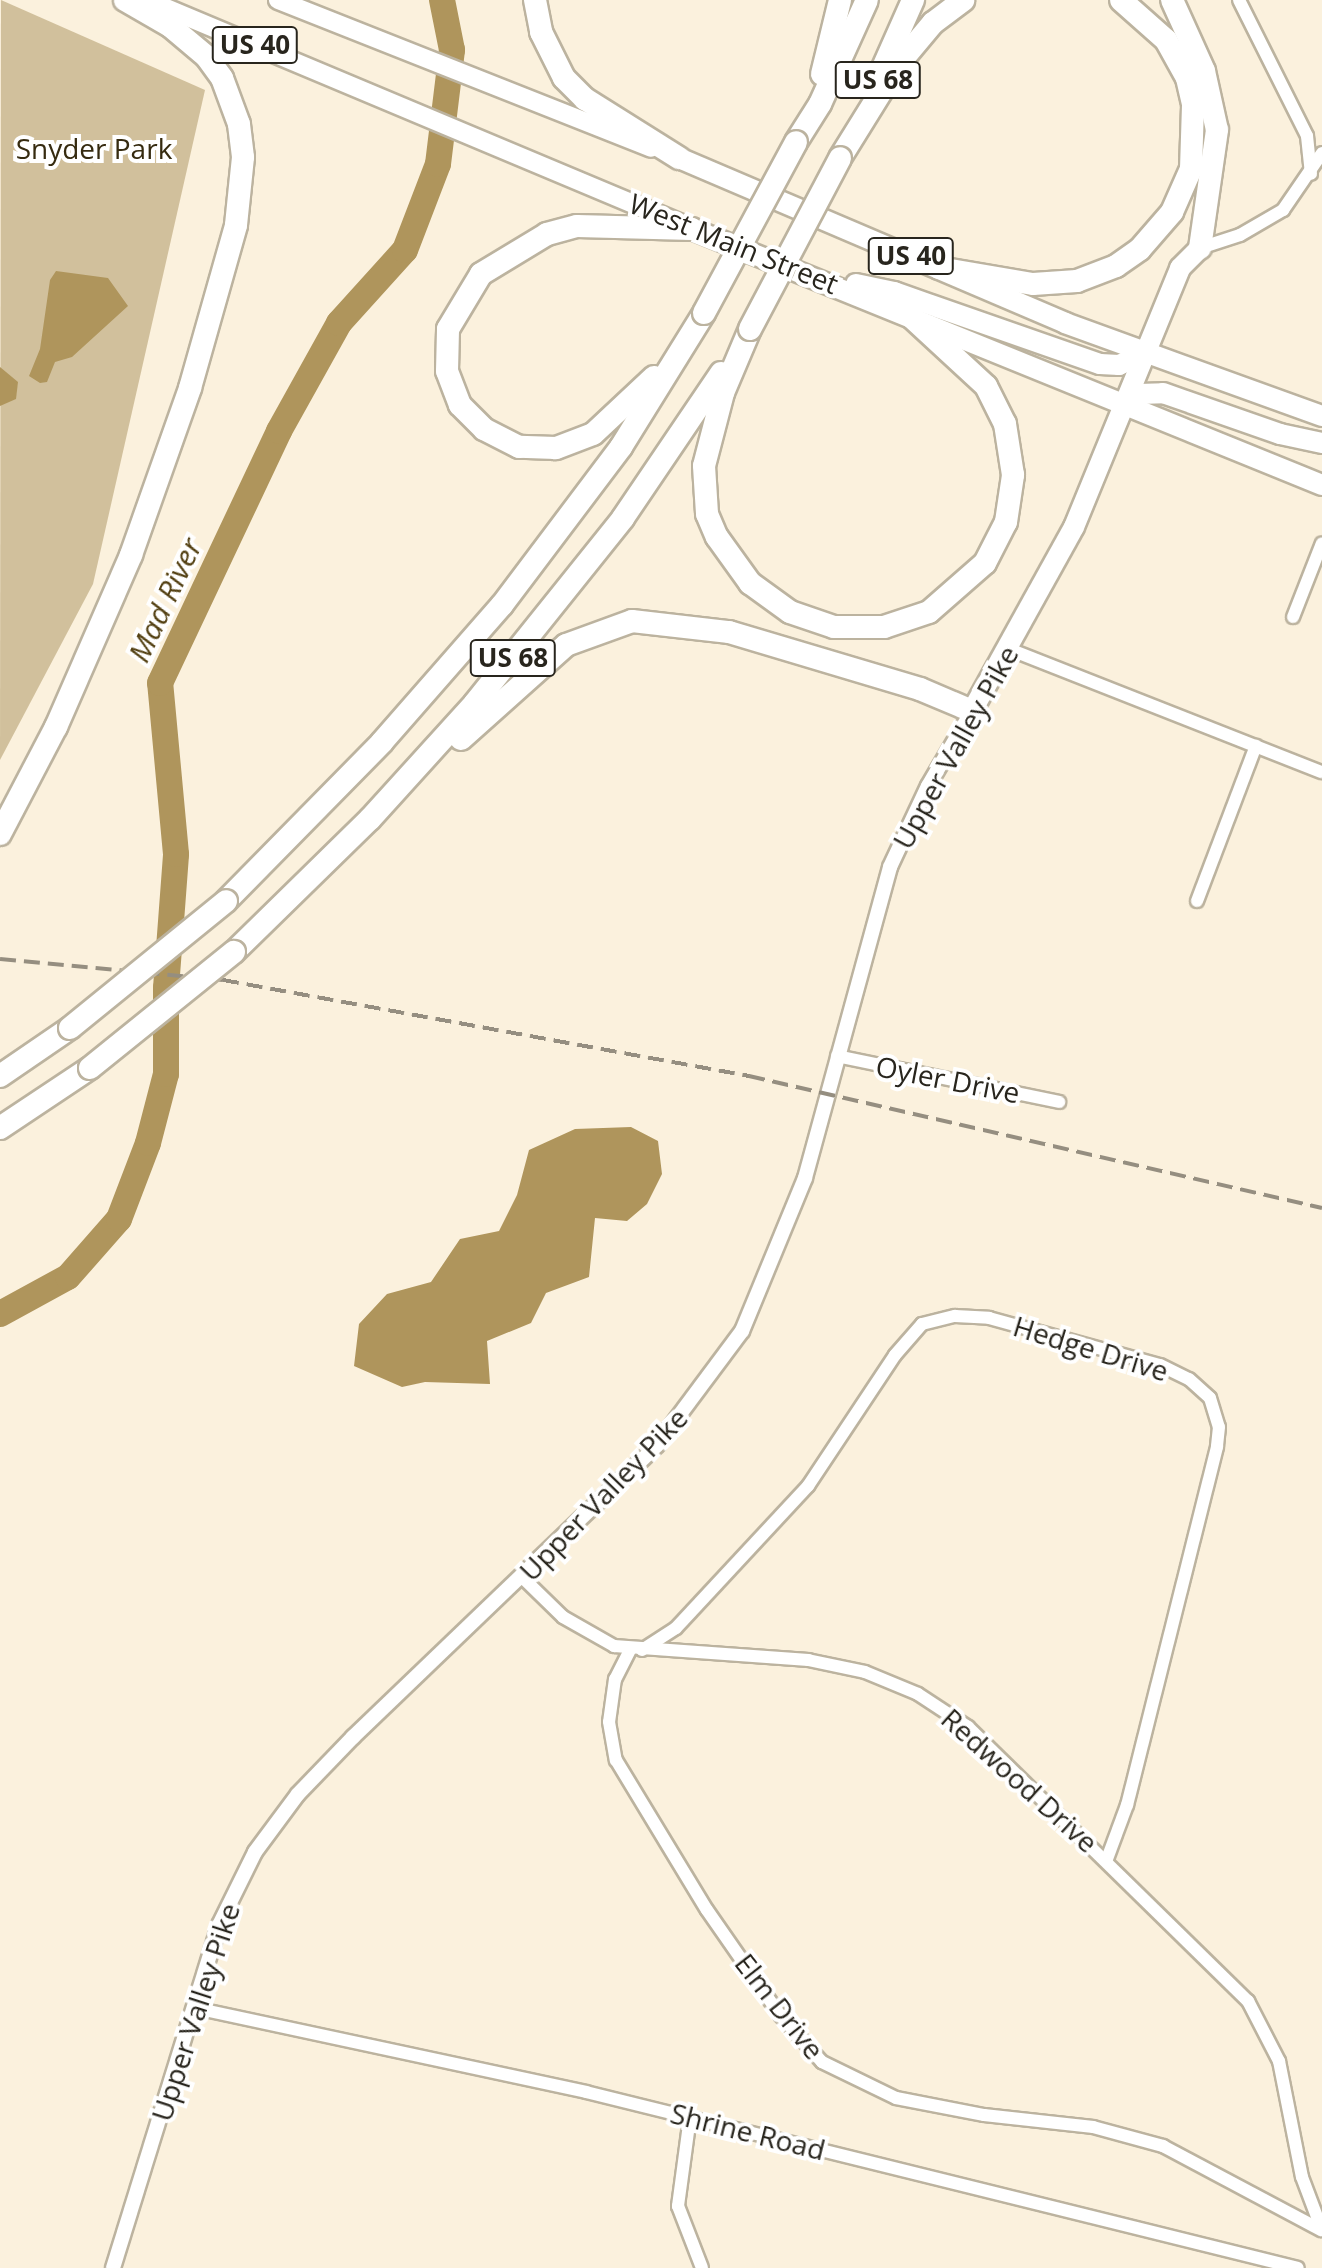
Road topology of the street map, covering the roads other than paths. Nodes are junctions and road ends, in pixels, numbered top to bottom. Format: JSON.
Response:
{"nodes":[{"id":1,"x":125,"y":0,"type":"edge"},
{"id":2,"x":147,"y":0,"type":"edge"},
{"id":3,"x":278,"y":0,"type":"edge"},
{"id":4,"x":535,"y":0,"type":"edge"},
{"id":5,"x":840,"y":0,"type":"edge"},
{"id":6,"x":867,"y":0,"type":"edge"},
{"id":7,"x":913,"y":0,"type":"edge"},
{"id":8,"x":963,"y":0,"type":"edge"},
{"id":9,"x":1121,"y":0,"type":"edge"},
{"id":10,"x":1172,"y":0,"type":"edge"},
{"id":11,"x":1239,"y":0,"type":"edge"},
{"id":12,"x":796,"y":142,"type":"junction"},
{"id":13,"x":1322,"y":153,"type":"edge"},
{"id":14,"x":679,"y":158,"type":"junction"},
{"id":15,"x":840,"y":158,"type":"junction"},
{"id":16,"x":1311,"y":174,"type":"junction"},
{"id":17,"x":692,"y":229,"type":"junction"},
{"id":18,"x":1200,"y":248,"type":"junction"},
{"id":19,"x":939,"y":268,"type":"junction"},
{"id":20,"x":823,"y":280,"type":"junction"},
{"id":21,"x":704,"y":313,"type":"junction"},
{"id":22,"x":907,"y":313,"type":"junction"},
{"id":23,"x":750,"y":329,"type":"junction"},
{"id":24,"x":1143,"y":354,"type":"junction"},
{"id":25,"x":1122,"y":407,"type":"junction"},
{"id":26,"x":1322,"y":416,"type":"edge"},
{"id":27,"x":1322,"y":443,"type":"edge"},
{"id":28,"x":1322,"y":485,"type":"edge"},
{"id":29,"x":1322,"y":543,"type":"edge"},
{"id":30,"x":1293,"y":617,"type":"dead end"},
{"id":31,"x":1009,"y":649,"type":"junction"},
{"id":32,"x":972,"y":711,"type":"junction"},
{"id":33,"x":1256,"y":746,"type":"junction"},
{"id":34,"x":1322,"y":772,"type":"edge"},
{"id":35,"x":370,"y":819,"type":"junction"},
{"id":36,"x":0,"y":834,"type":"edge"},
{"id":37,"x":1197,"y":901,"type":"dead end"},
{"id":38,"x":837,"y":1056,"type":"junction"},
{"id":39,"x":0,"y":1076,"type":"edge"},
{"id":40,"x":1059,"y":1102,"type":"dead end"},
{"id":41,"x":0,"y":1128,"type":"edge"},
{"id":42,"x":522,"y":1577,"type":"junction"},
{"id":43,"x":636,"y":1650,"type":"junction"},
{"id":44,"x":1107,"y":1859,"type":"junction"},
{"id":45,"x":195,"y":2008,"type":"junction"},
{"id":46,"x":690,"y":2117,"type":"junction"},
{"id":47,"x":1322,"y":2230,"type":"edge"},
{"id":48,"x":113,"y":2268,"type":"edge"},
{"id":49,"x":702,"y":2268,"type":"edge"},
{"id":50,"x":1298,"y":2268,"type":"edge"}],
"edges":[{"from":1,"to":36,"type":"highway"},
{"from":2,"to":17,"type":"main road","name":"West Main Street","number":"US 40"},
{"from":3,"to":14,"type":"main road","name":"West Main Street","number":"US 40"},
{"from":4,"to":14,"type":"highway"},
{"from":5,"to":12,"type":"highway"},
{"from":6,"to":12,"type":"highway","number":"US 68"},
{"from":7,"to":15,"type":"highway","number":"US 68"},
{"from":8,"to":15,"type":"highway"},
{"from":9,"to":19,"type":"highway"},
{"from":10,"to":18,"type":"highway"},
{"from":11,"to":16,"type":"street"},
{"from":12,"to":21,"type":"highway","number":"US 68","bridge":true},
{"from":13,"to":16,"type":"street"},
{"from":14,"to":19,"type":"highway","name":"West Main Street","number":"US 40"},
{"from":15,"to":23,"type":"highway","number":"US 68","bridge":true},
{"from":16,"to":18,"type":"street"},
{"from":17,"to":20,"type":"highway","name":"West Main Street","number":"US 40"},
{"from":17,"to":21,"type":"highway"},
{"from":18,"to":24,"type":"highway","name":"Upper Valley Pike"},
{"from":19,"to":24,"type":"highway","name":"West Main Street","number":"US 40"},
{"from":20,"to":22,"type":"highway","name":"West Main Street","number":"US 40"},
{"from":20,"to":24,"type":"highway"},
{"from":21,"to":39,"type":"highway","number":"US 68","bridge":true},
{"from":22,"to":23,"type":"highway"},
{"from":22,"to":25,"type":"highway","name":"West Main Street","number":"US 40"},
{"from":23,"to":35,"type":"highway","number":"US 68"},
{"from":24,"to":25,"type":"highway","name":"Upper Valley Pike"},
{"from":24,"to":26,"type":"highway","name":"West Main Street","number":"US 40"},
{"from":25,"to":27,"type":"highway"},
{"from":25,"to":28,"type":"highway","name":"West Main Street","number":"US 40"},
{"from":25,"to":31,"type":"highway","name":"Upper Valley Pike"},
{"from":29,"to":30,"type":"street"},
{"from":31,"to":32,"type":"highway","name":"Upper Valley Pike"},
{"from":31,"to":33,"type":"street"},
{"from":32,"to":35,"type":"highway"},
{"from":32,"to":38,"type":"street","name":"Upper Valley Pike"},
{"from":33,"to":34,"type":"street"},
{"from":33,"to":37,"type":"street"},
{"from":35,"to":41,"type":"highway","number":"US 68","bridge":true},
{"from":38,"to":40,"type":"street","name":"Oyler Drive"},
{"from":38,"to":42,"type":"street","name":"Upper Valley Pike"},
{"from":42,"to":43,"type":"street","name":"Redwood Drive"},
{"from":42,"to":45,"type":"street","name":"Upper Valley Pike"},
{"from":43,"to":44,"type":"street","name":"Redwood Drive"},
{"from":43,"to":44,"type":"street","name":"Hedge Drive"},
{"from":43,"to":47,"type":"street","name":"Elm Drive"},
{"from":44,"to":47,"type":"street","name":"Redwood Drive"},
{"from":45,"to":46,"type":"street","name":"Shrine Road"},
{"from":45,"to":48,"type":"street","name":"Upper Valley Pike"},
{"from":46,"to":49,"type":"street"},
{"from":46,"to":50,"type":"street","name":"Shrine Road"}]}
